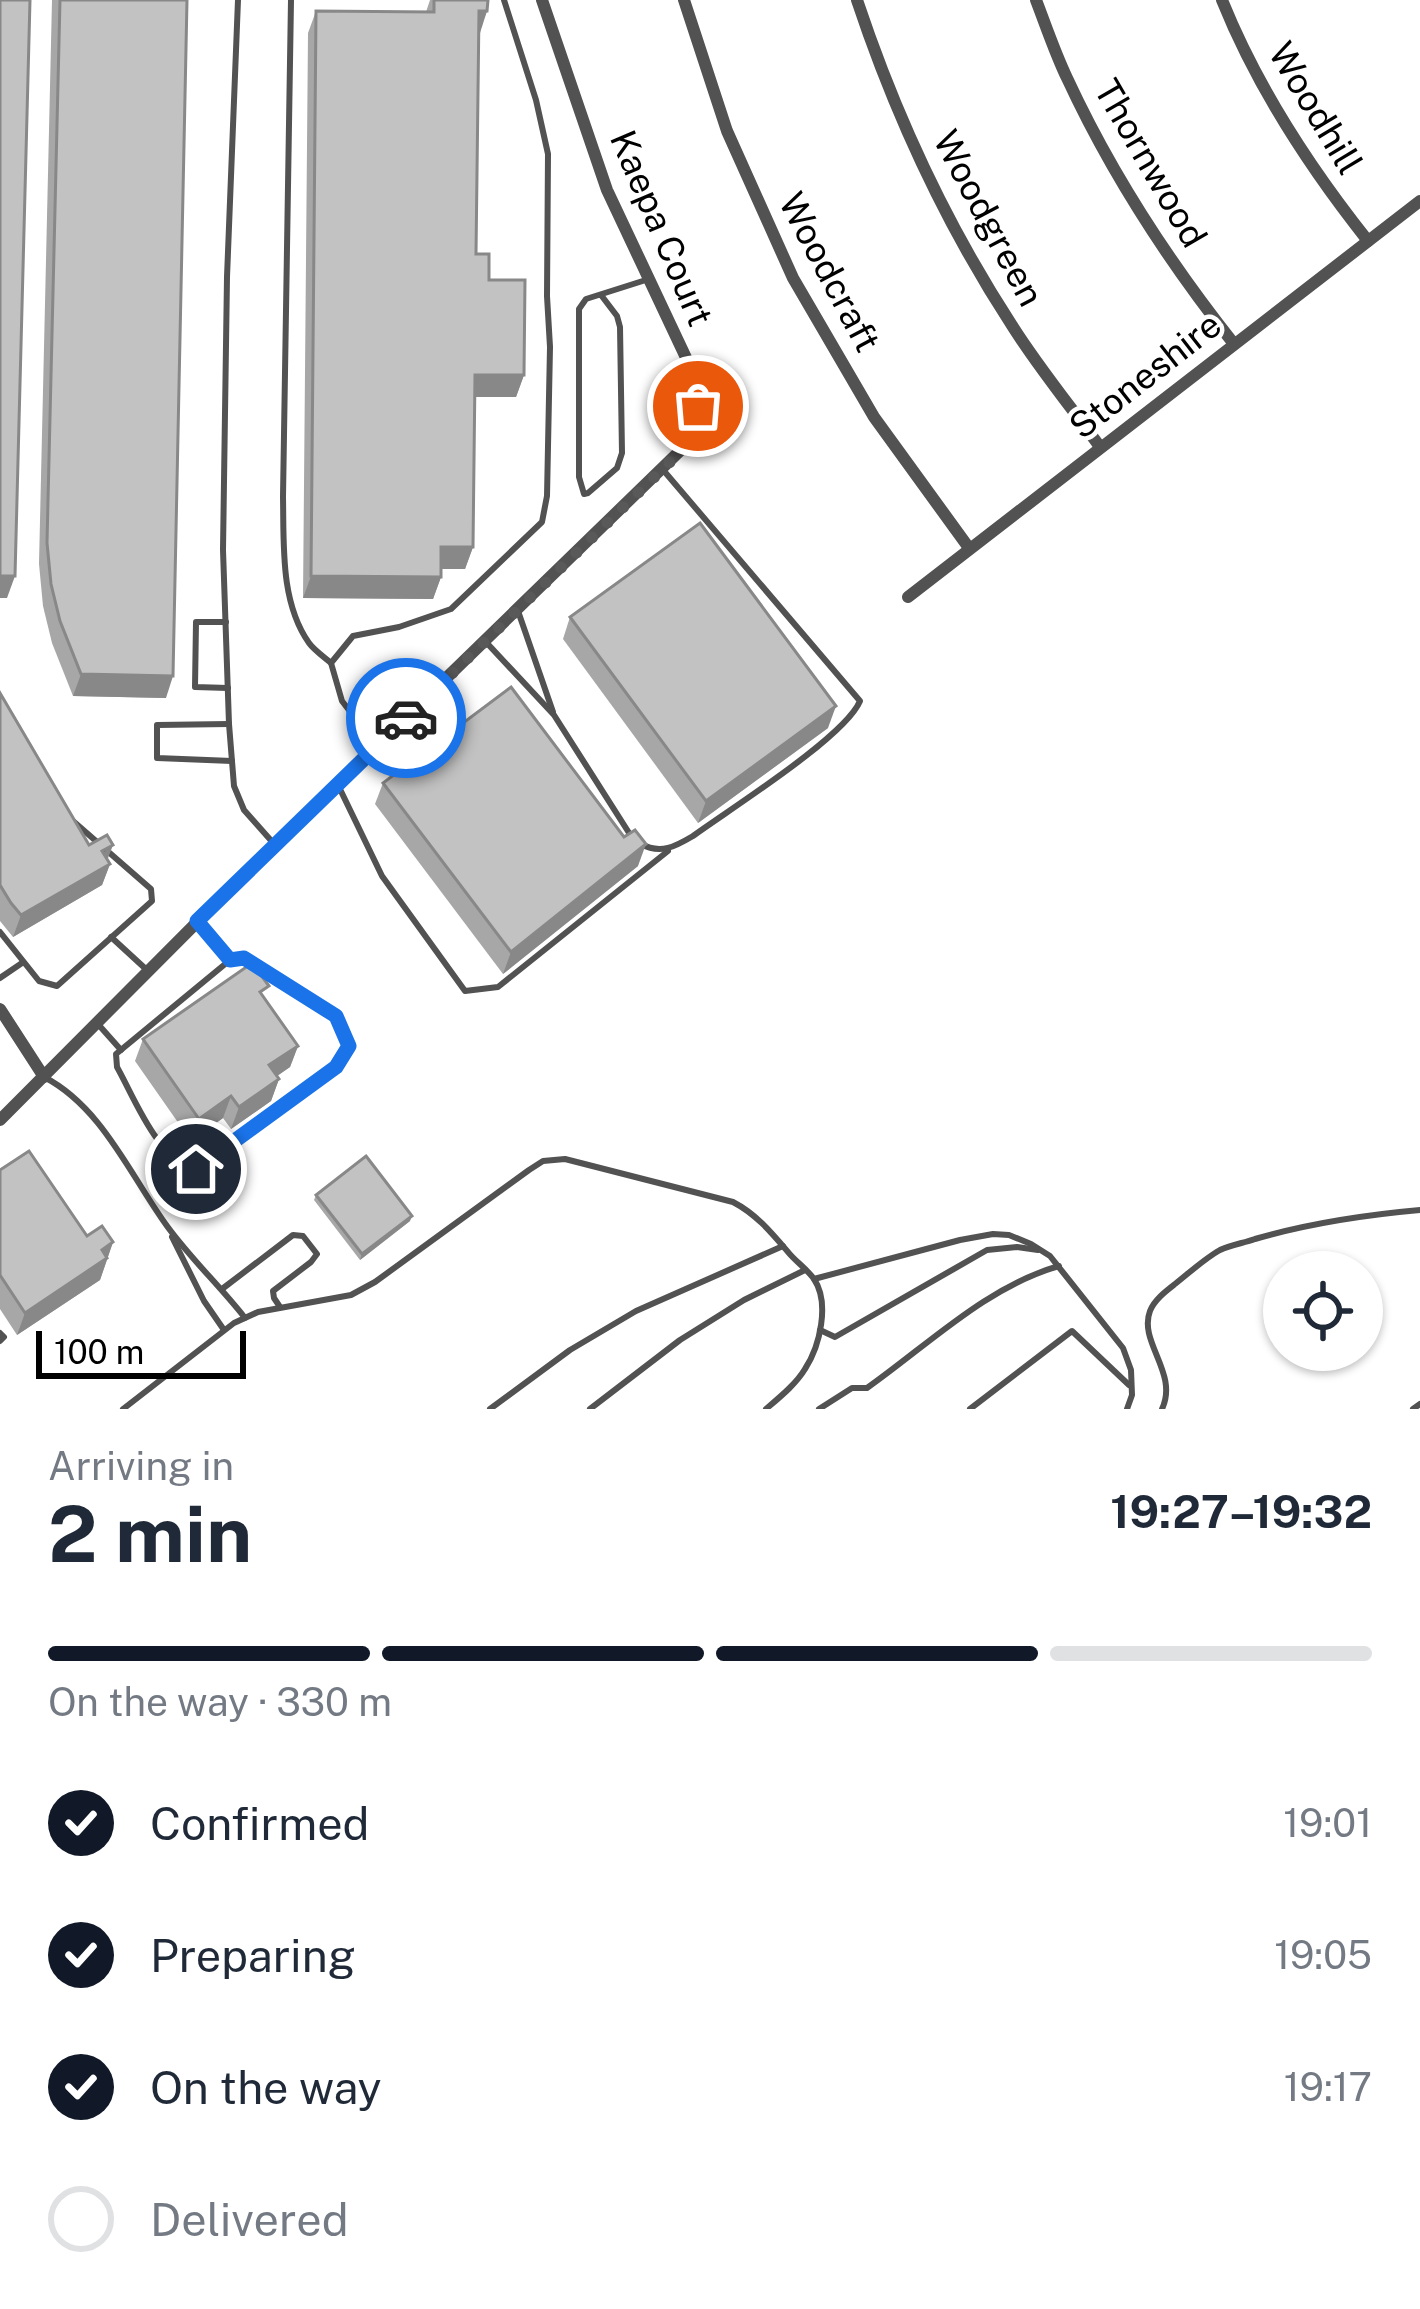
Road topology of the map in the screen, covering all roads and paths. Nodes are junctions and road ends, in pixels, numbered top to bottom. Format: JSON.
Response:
{"nodes":[{"id":1,"x":238,"y":0,"type":"edge"},
{"id":2,"x":292,"y":0,"type":"edge"},
{"id":3,"x":504,"y":0,"type":"edge"},
{"id":4,"x":542,"y":0,"type":"edge"},
{"id":5,"x":684,"y":0,"type":"edge"},
{"id":6,"x":857,"y":0,"type":"edge"},
{"id":7,"x":1036,"y":0,"type":"edge"},
{"id":8,"x":1222,"y":0,"type":"edge"},
{"id":9,"x":1420,"y":201,"type":"edge"},
{"id":10,"x":1368,"y":241,"type":"junction"},
{"id":11,"x":649,"y":279,"type":"junction"},
{"id":12,"x":601,"y":295,"type":"junction"},
{"id":13,"x":1234,"y":344,"type":"junction"},
{"id":14,"x":1100,"y":447,"type":"junction"},
{"id":15,"x":662,"y":468,"type":"junction"},
{"id":16,"x":969,"y":548,"type":"junction"},
{"id":17,"x":908,"y":597,"type":"dead end"},
{"id":18,"x":517,"y":610,"type":"junction"},
{"id":19,"x":226,"y":622,"type":"junction"},
{"id":20,"x":485,"y":641,"type":"junction"},
{"id":21,"x":331,"y":663,"type":"junction"},
{"id":22,"x":228,"y":688,"type":"junction"},
{"id":23,"x":554,"y":715,"type":"junction"},
{"id":24,"x":229,"y":724,"type":"junction"},
{"id":25,"x":377,"y":747,"type":"junction"},
{"id":26,"x":232,"y":761,"type":"junction"},
{"id":27,"x":338,"y":785,"type":"junction"},
{"id":28,"x":68,"y":815,"type":"edge"},
{"id":29,"x":275,"y":845,"type":"junction"},
{"id":30,"x":669,"y":850,"type":"junction"},
{"id":31,"x":197,"y":921,"type":"junction"},
{"id":32,"x":0,"y":932,"type":"edge"},
{"id":33,"x":111,"y":938,"type":"junction"},
{"id":34,"x":230,"y":960,"type":"junction"},
{"id":35,"x":23,"y":963,"type":"junction"},
{"id":36,"x":148,"y":971,"type":"junction"},
{"id":37,"x":0,"y":978,"type":"edge"},
{"id":38,"x":0,"y":1009,"type":"edge"},
{"id":39,"x":97,"y":1023,"type":"junction"},
{"id":40,"x":122,"y":1050,"type":"junction"},
{"id":41,"x":44,"y":1077,"type":"junction"},
{"id":42,"x":0,"y":1120,"type":"edge"},
{"id":43,"x":1420,"y":1210,"type":"edge"},
{"id":44,"x":165,"y":1223,"type":"junction"},
{"id":45,"x":783,"y":1246,"type":"junction"},
{"id":46,"x":1042,"y":1251,"type":"junction"},
{"id":47,"x":1059,"y":1266,"type":"junction"},
{"id":48,"x":805,"y":1270,"type":"junction"},
{"id":49,"x":814,"y":1279,"type":"junction"},
{"id":50,"x":222,"y":1289,"type":"junction"},
{"id":51,"x":280,"y":1307,"type":"junction"},
{"id":52,"x":245,"y":1318,"type":"junction"},
{"id":53,"x":224,"y":1330,"type":"junction"},
{"id":54,"x":820,"y":1330,"type":"junction"},
{"id":55,"x":1131,"y":1387,"type":"junction"},
{"id":56,"x":123,"y":1409,"type":"edge"},
{"id":57,"x":490,"y":1409,"type":"edge"},
{"id":58,"x":590,"y":1409,"type":"edge"},
{"id":59,"x":766,"y":1409,"type":"edge"},
{"id":60,"x":819,"y":1409,"type":"edge"},
{"id":61,"x":970,"y":1409,"type":"edge"},
{"id":62,"x":1127,"y":1409,"type":"edge"},
{"id":63,"x":1162,"y":1409,"type":"edge"}],
"edges":[{"from":1,"to":19,"type":"lane"},
{"from":2,"to":21,"type":"lane"},
{"from":3,"to":21,"type":"lane"},
{"from":4,"to":11,"type":"street","name":"Kaepa Court"},
{"from":5,"to":16,"type":"street","name":"Woodcraft"},
{"from":6,"to":14,"type":"street","name":"Woodgreen"},
{"from":7,"to":13,"type":"street","name":"Thornwood"},
{"from":8,"to":10,"type":"street","name":"Woodhill"},
{"from":9,"to":10,"type":"street","name":"Stoneshire"},
{"from":10,"to":13,"type":"street","name":"Stoneshire"},
{"from":11,"to":12,"type":"lane"},
{"from":11,"to":15,"type":"street","name":"Kaepa Court"},
{"from":12,"to":12,"type":"lane"},
{"from":13,"to":14,"type":"street","name":"Stoneshire"},
{"from":14,"to":16,"type":"street","name":"Stoneshire"},
{"from":15,"to":18,"type":"street","name":"Kaepa Court"},
{"from":15,"to":30,"type":"lane"},
{"from":16,"to":17,"type":"street","name":"Stoneshire"},
{"from":18,"to":20,"type":"street","name":"Kaepa Court"},
{"from":18,"to":23,"type":"lane"},
{"from":19,"to":22,"type":"lane"},
{"from":19,"to":22,"type":"lane"},
{"from":20,"to":23,"type":"lane"},
{"from":20,"to":25,"type":"street","name":"Kaepa Court"},
{"from":21,"to":25,"type":"lane"},
{"from":22,"to":24,"type":"lane"},
{"from":23,"to":30,"type":"lane"},
{"from":24,"to":26,"type":"lane"},
{"from":24,"to":26,"type":"lane"},
{"from":25,"to":27,"type":"street","name":"Kaepa Court"},
{"from":26,"to":29,"type":"lane"},
{"from":27,"to":29,"type":"street","name":"Kaepa Court"},
{"from":27,"to":30,"type":"lane"},
{"from":28,"to":33,"type":"lane"},
{"from":29,"to":31,"type":"street","name":"Kaepa Court"},
{"from":31,"to":34,"type":"lane"},
{"from":31,"to":36,"type":"street","name":"Kaepa Court"},
{"from":32,"to":35,"type":"lane"},
{"from":33,"to":35,"type":"lane"},
{"from":33,"to":36,"type":"lane"},
{"from":34,"to":40,"type":"lane"},
{"from":34,"to":40,"type":"lane"},
{"from":35,"to":37,"type":"lane"},
{"from":36,"to":39,"type":"street","name":"Kaepa Court"},
{"from":38,"to":41,"type":"street"},
{"from":39,"to":40,"type":"lane"},
{"from":39,"to":41,"type":"street","name":"Kaepa Court"},
{"from":41,"to":42,"type":"street","name":"Kaepa Court"},
{"from":41,"to":44,"type":"lane"},
{"from":43,"to":63,"type":"lane"},
{"from":44,"to":50,"type":"lane"},
{"from":44,"to":53,"type":"lane"},
{"from":45,"to":48,"type":"lane"},
{"from":45,"to":51,"type":"lane"},
{"from":45,"to":57,"type":"lane"},
{"from":46,"to":47,"type":"lane"},
{"from":46,"to":49,"type":"lane"},
{"from":46,"to":54,"type":"lane"},
{"from":47,"to":55,"type":"lane"},
{"from":47,"to":60,"type":"lane"},
{"from":48,"to":49,"type":"lane"},
{"from":48,"to":58,"type":"lane"},
{"from":49,"to":54,"type":"lane"},
{"from":50,"to":51,"type":"lane"},
{"from":50,"to":52,"type":"lane"},
{"from":51,"to":52,"type":"lane"},
{"from":52,"to":53,"type":"lane"},
{"from":53,"to":56,"type":"lane"},
{"from":54,"to":59,"type":"lane"},
{"from":55,"to":61,"type":"lane"},
{"from":55,"to":62,"type":"lane"}]}
